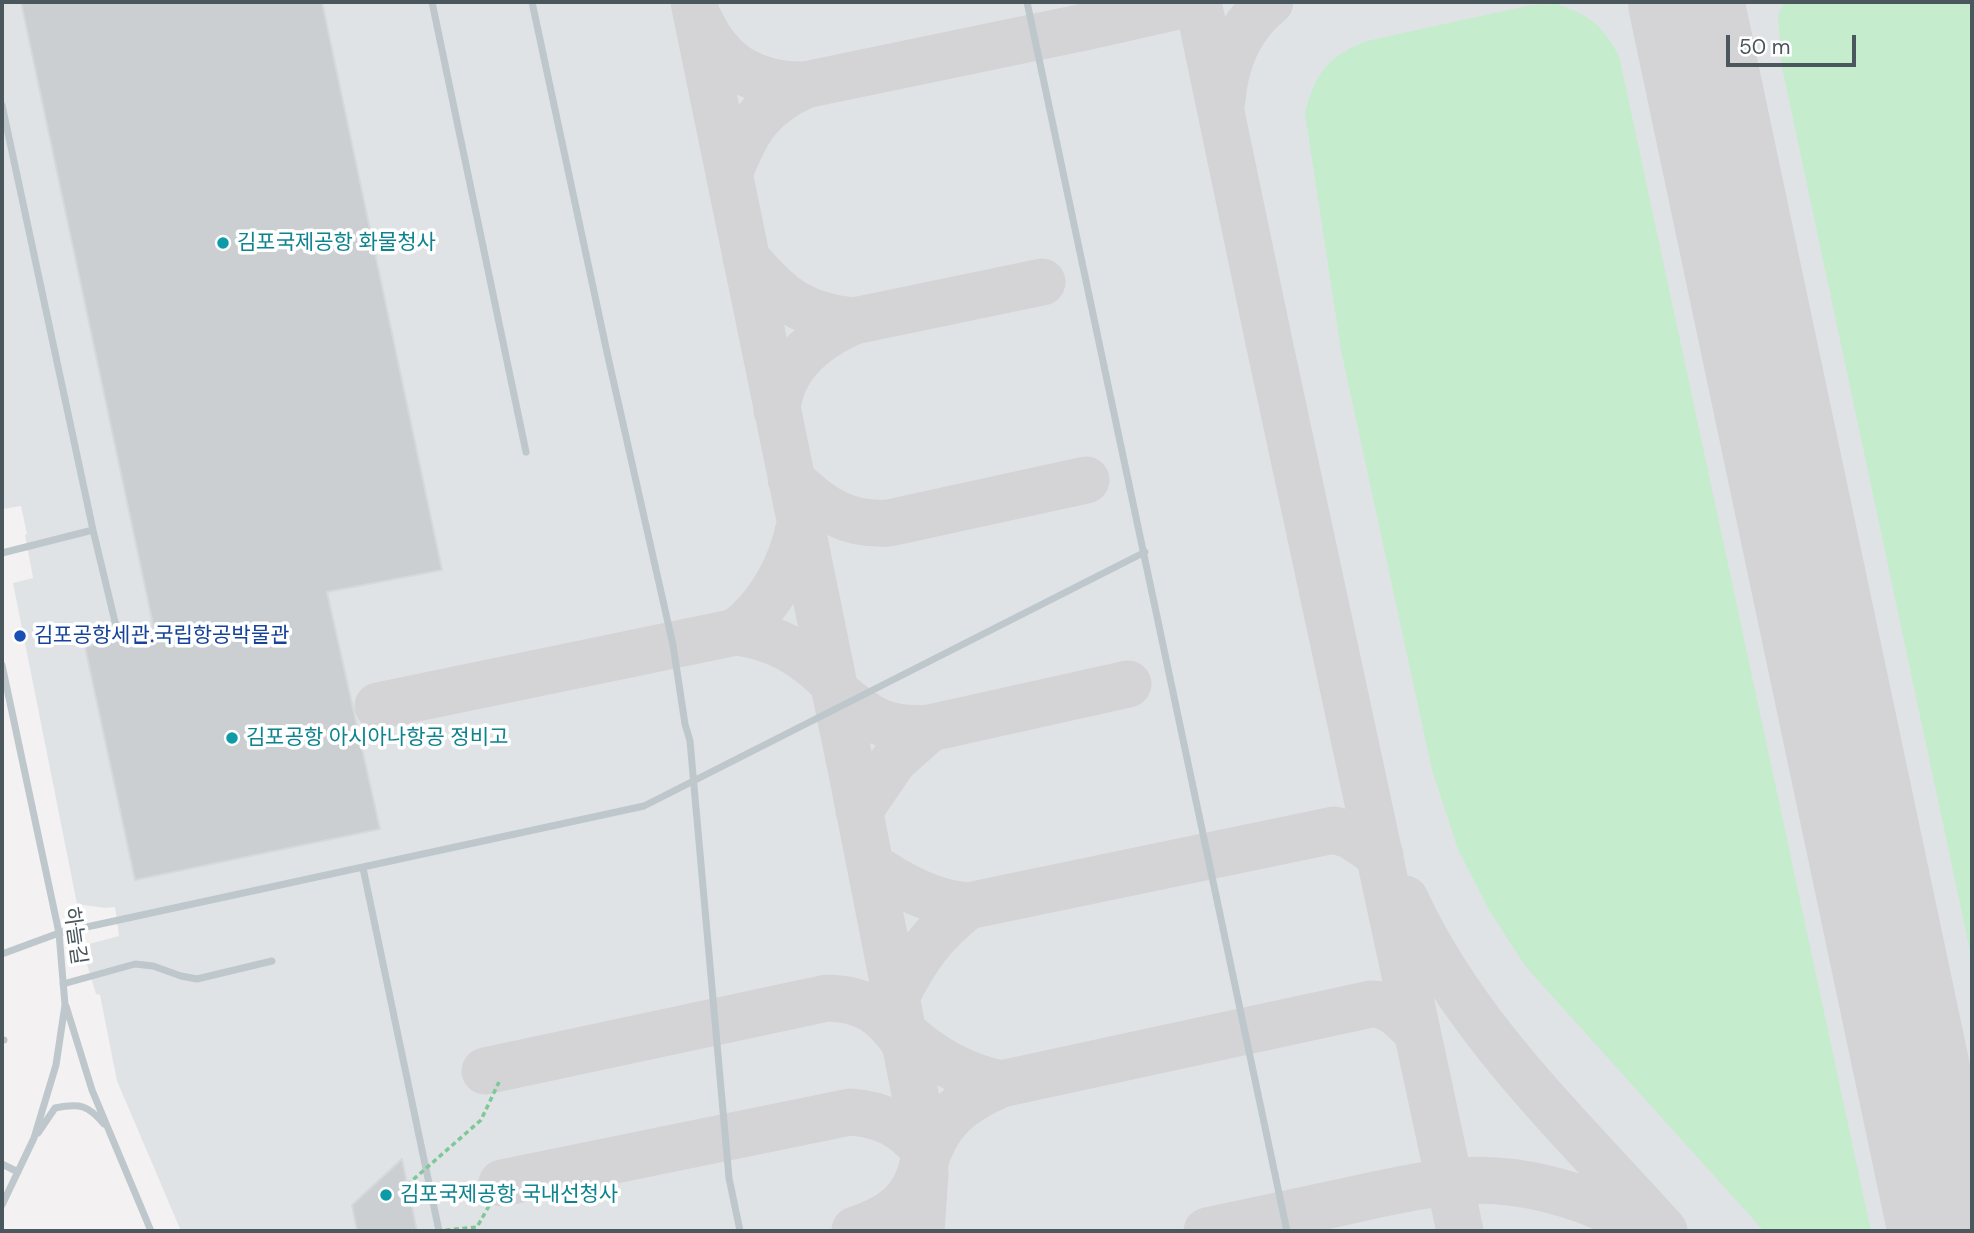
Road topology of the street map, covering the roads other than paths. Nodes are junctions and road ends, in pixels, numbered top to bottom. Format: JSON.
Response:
{"nodes":[{"id":1,"x":432,"y":2,"type":"edge"},
{"id":2,"x":532,"y":2,"type":"edge"},
{"id":3,"x":1027,"y":2,"type":"edge"},
{"id":4,"x":2,"y":105,"type":"edge"},
{"id":5,"x":526,"y":452,"type":"dead end"},
{"id":6,"x":93,"y":530,"type":"junction"},
{"id":7,"x":1145,"y":552,"type":"junction"},
{"id":8,"x":2,"y":553,"type":"edge"},
{"id":9,"x":116,"y":626,"type":"dead end"},
{"id":10,"x":2,"y":665,"type":"edge"},
{"id":11,"x":694,"y":781,"type":"junction"},
{"id":12,"x":363,"y":868,"type":"junction"},
{"id":13,"x":59,"y":933,"type":"junction"},
{"id":14,"x":2,"y":954,"type":"edge"},
{"id":15,"x":272,"y":961,"type":"dead end"},
{"id":16,"x":63,"y":984,"type":"junction"},
{"id":17,"x":65,"y":1005,"type":"junction"},
{"id":18,"x":108,"y":1130,"type":"junction"},
{"id":19,"x":34,"y":1138,"type":"junction"},
{"id":20,"x":2,"y":1164,"type":"edge"},
{"id":21,"x":18,"y":1172,"type":"junction"},
{"id":22,"x":2,"y":1205,"type":"edge"},
{"id":23,"x":151,"y":1231,"type":"edge"},
{"id":24,"x":438,"y":1231,"type":"edge"},
{"id":25,"x":740,"y":1231,"type":"edge"},
{"id":26,"x":1287,"y":1231,"type":"edge"}],
"edges":[{"from":1,"to":5,"type":"lane"},
{"from":2,"to":11,"type":"lane"},
{"from":3,"to":7,"type":"lane"},
{"from":4,"to":6,"type":"lane"},
{"from":6,"to":8,"type":"lane"},
{"from":6,"to":9,"type":"lane"},
{"from":7,"to":11,"type":"lane"},
{"from":7,"to":26,"type":"lane"},
{"from":10,"to":13,"type":"lane","name":"하늘길"},
{"from":11,"to":12,"type":"lane"},
{"from":11,"to":25,"type":"lane"},
{"from":12,"to":13,"type":"lane"},
{"from":12,"to":24,"type":"lane"},
{"from":13,"to":14,"type":"lane"},
{"from":13,"to":16,"type":"lane","name":"하늘길"},
{"from":15,"to":16,"type":"lane"},
{"from":16,"to":17,"type":"lane","name":"하늘길"},
{"from":17,"to":18,"type":"lane"},
{"from":17,"to":19,"type":"lane","name":"하늘길"},
{"from":18,"to":19,"type":"lane"},
{"from":18,"to":23,"type":"lane"},
{"from":19,"to":21,"type":"lane","name":"하늘길"},
{"from":20,"to":21,"type":"lane"},
{"from":21,"to":22,"type":"lane","name":"하늘길"}]}
